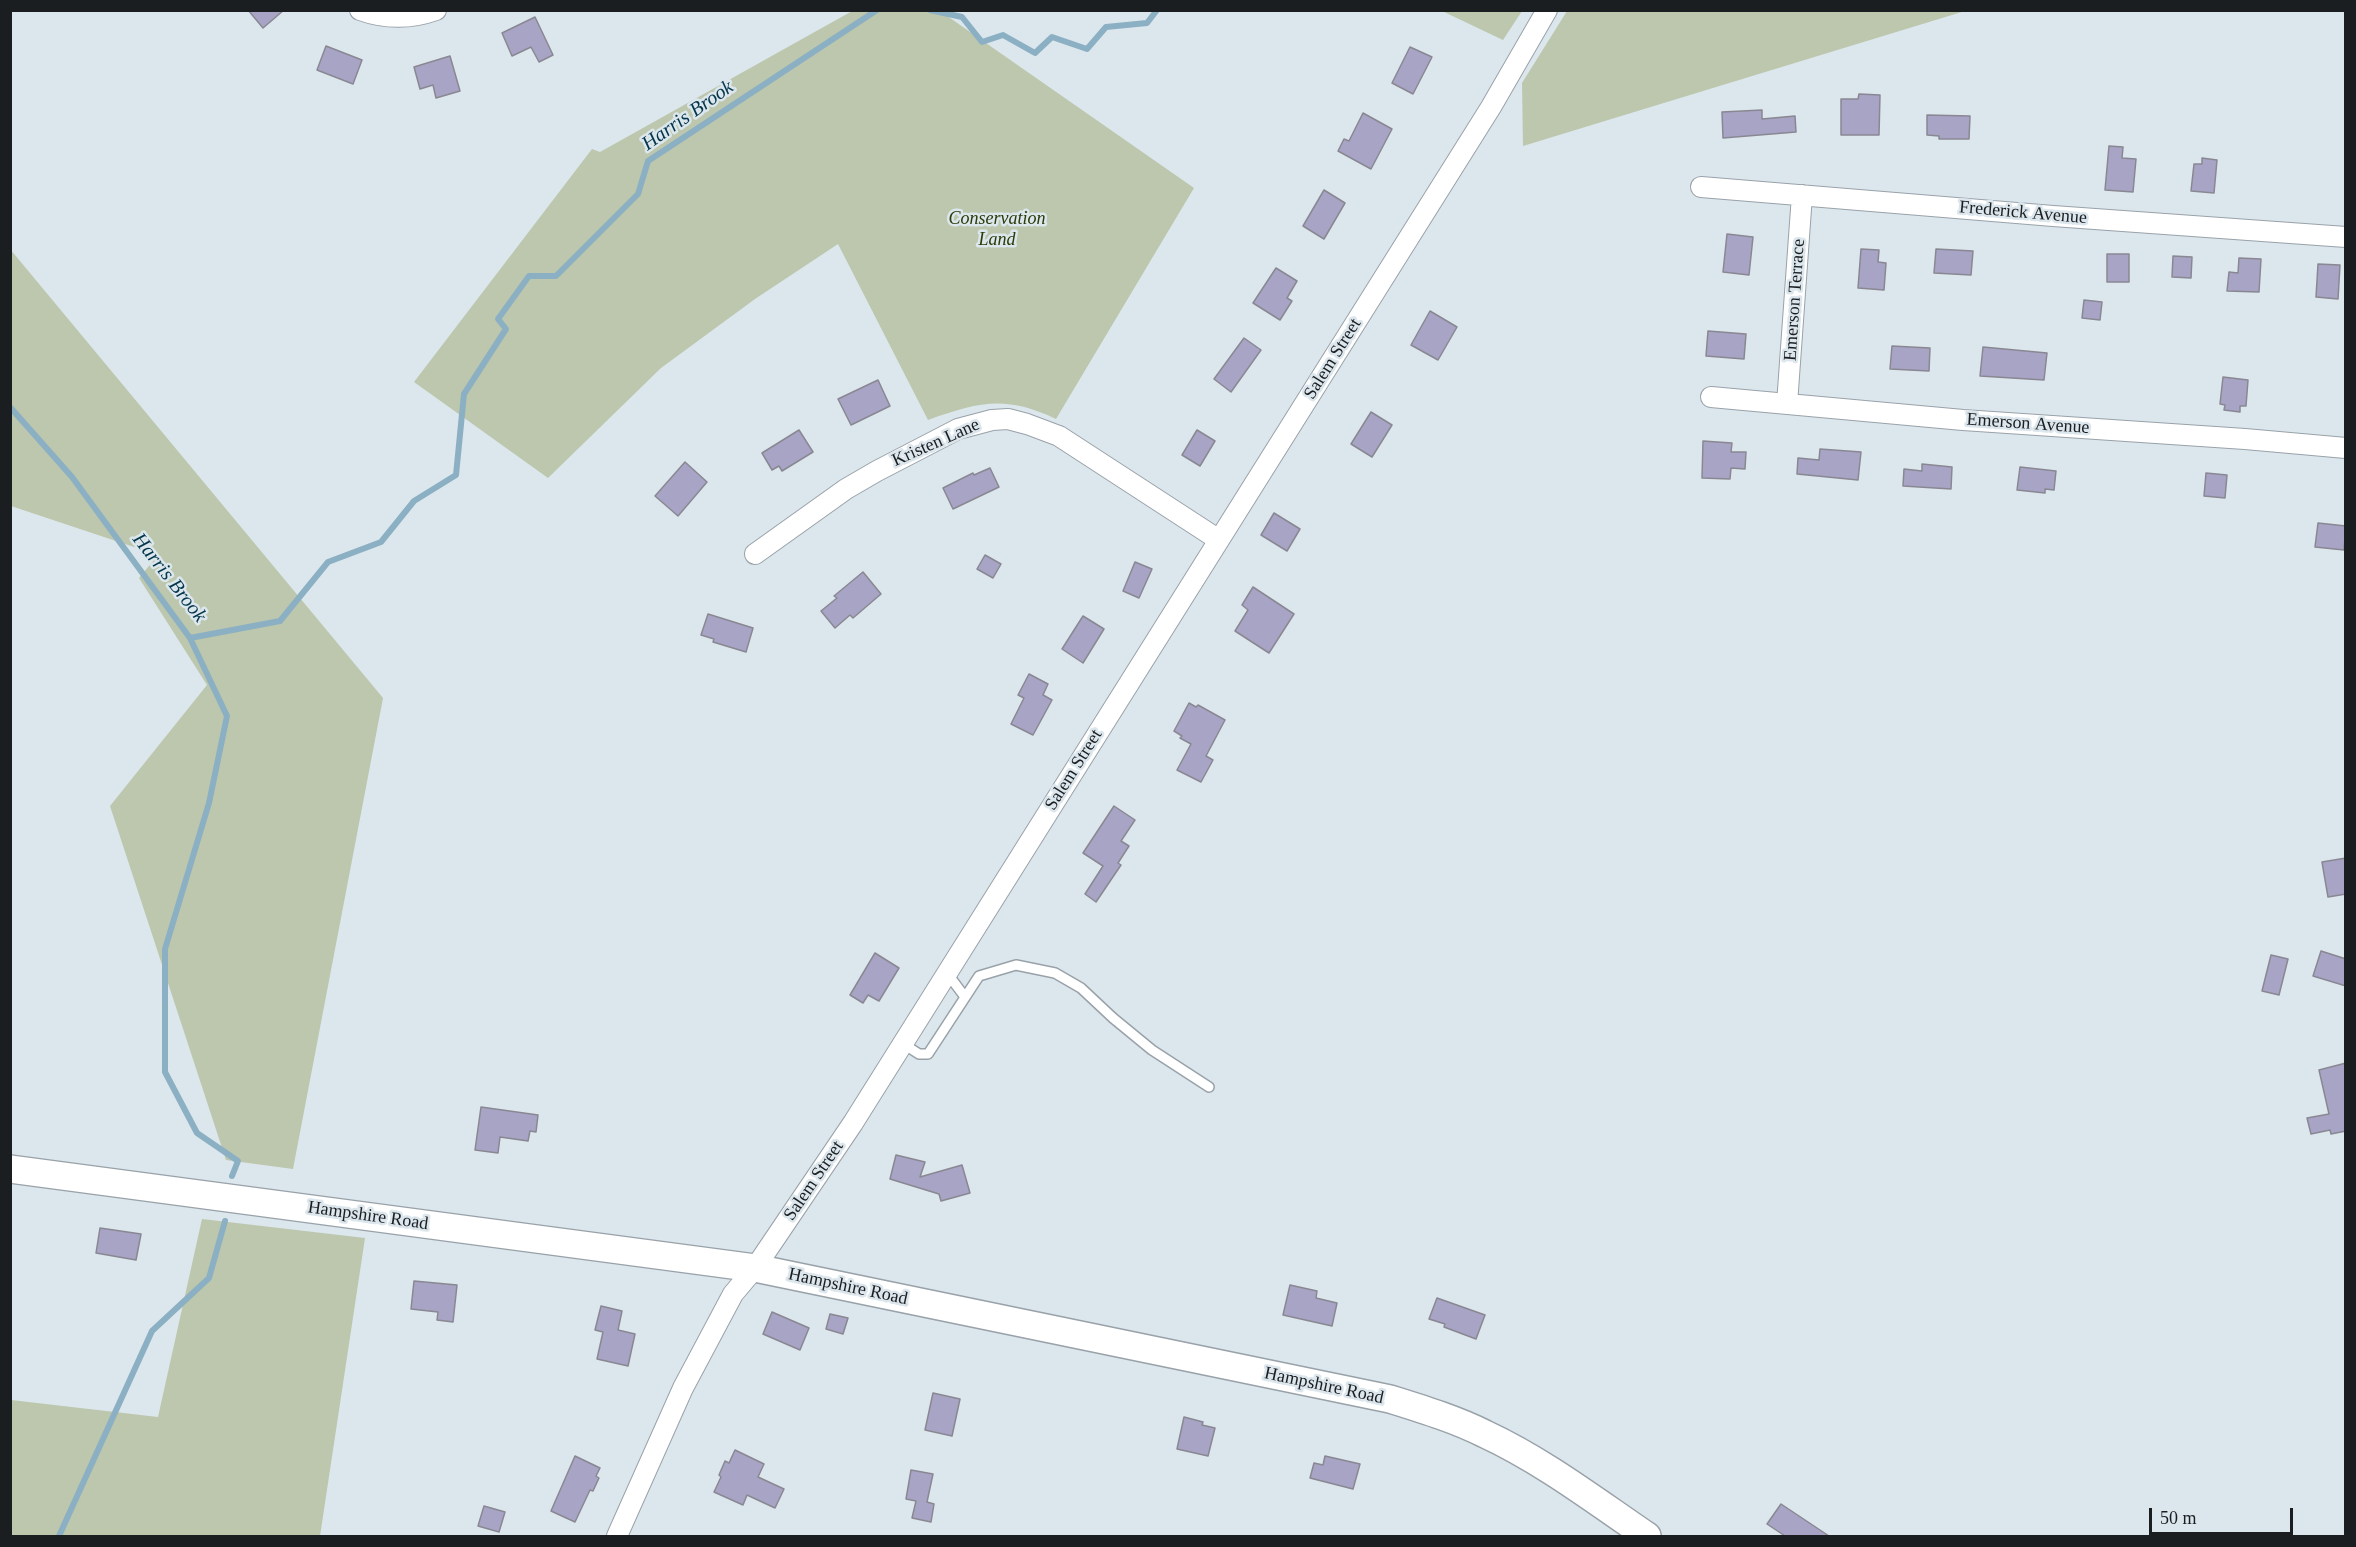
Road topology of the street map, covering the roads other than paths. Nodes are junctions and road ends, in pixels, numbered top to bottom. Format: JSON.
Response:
{"nodes":[{"id":1,"x":360,"y":10,"type":"edge"},
{"id":2,"x":436,"y":10,"type":"edge"},
{"id":3,"x":1547,"y":10,"type":"edge"},
{"id":4,"x":1701,"y":187,"type":"dead end"},
{"id":5,"x":1802,"y":195,"type":"junction"},
{"id":6,"x":2346,"y":237,"type":"edge"},
{"id":7,"x":1711,"y":398,"type":"dead end"},
{"id":8,"x":1787,"y":404,"type":"junction"},
{"id":9,"x":2346,"y":448,"type":"edge"},
{"id":10,"x":1219,"y":540,"type":"junction"},
{"id":11,"x":754,"y":554,"type":"dead end"},
{"id":12,"x":947,"y":972,"type":"junction"},
{"id":13,"x":965,"y":997,"type":"junction"},
{"id":14,"x":902,"y":1043,"type":"junction"},
{"id":15,"x":1209,"y":1087,"type":"dead end"},
{"id":16,"x":10,"y":1169,"type":"edge"},
{"id":17,"x":755,"y":1268,"type":"junction"},
{"id":18,"x":617,"y":1536,"type":"edge"},
{"id":19,"x":1647,"y":1536,"type":"edge"}],
"edges":[{"from":1,"to":2,"type":"street"},
{"from":3,"to":10,"type":"street","name":"Salem Street"},
{"from":4,"to":5,"type":"street","name":"Frederick Avenue"},
{"from":5,"to":6,"type":"street","name":"Frederick Avenue"},
{"from":5,"to":8,"type":"street","name":"Emerson Terrace"},
{"from":7,"to":8,"type":"street","name":"Emerson Avenue"},
{"from":8,"to":9,"type":"street","name":"Emerson Avenue"},
{"from":10,"to":11,"type":"street","name":"Kristen Lane"},
{"from":10,"to":12,"type":"street","name":"Salem Street"},
{"from":12,"to":13,"type":"lane"},
{"from":12,"to":14,"type":"street","name":"Salem Street"},
{"from":13,"to":14,"type":"lane"},
{"from":13,"to":15,"type":"lane"},
{"from":14,"to":17,"type":"street","name":"Salem Street"},
{"from":16,"to":17,"type":"street","name":"Hampshire Road"},
{"from":17,"to":18,"type":"street","name":"Salem Street"},
{"from":17,"to":19,"type":"street","name":"Hampshire Road"}]}
